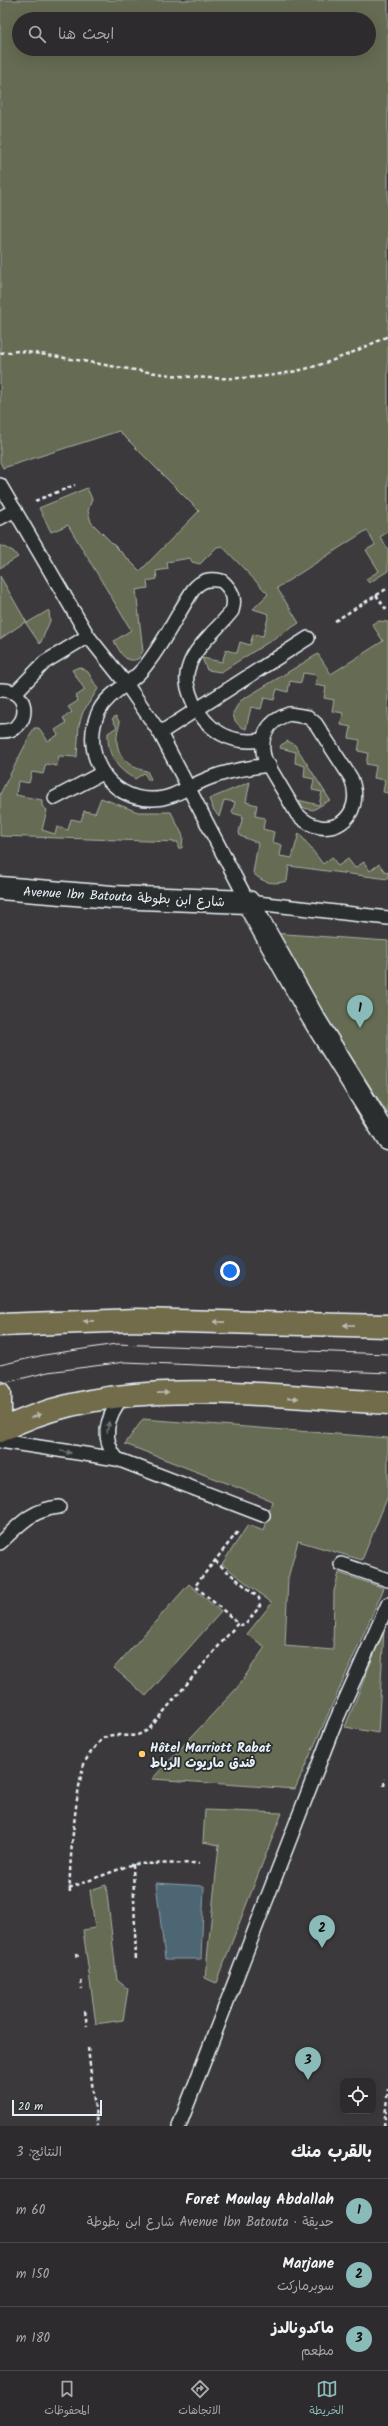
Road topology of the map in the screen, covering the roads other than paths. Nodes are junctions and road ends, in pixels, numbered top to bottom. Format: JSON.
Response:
{"nodes":[{"id":1,"x":0,"y":485,"type":"edge"},
{"id":2,"x":14,"y":510,"type":"junction"},
{"id":3,"x":0,"y":518,"type":"edge"},
{"id":4,"x":88,"y":636,"type":"junction"},
{"id":5,"x":308,"y":638,"type":"dead end"},
{"id":6,"x":127,"y":685,"type":"junction"},
{"id":7,"x":0,"y":690,"type":"edge"},
{"id":8,"x":15,"y":693,"type":"junction"},
{"id":9,"x":197,"y":710,"type":"junction"},
{"id":10,"x":0,"y":731,"type":"edge"},
{"id":11,"x":160,"y":734,"type":"junction"},
{"id":12,"x":262,"y":740,"type":"junction"},
{"id":13,"x":269,"y":766,"type":"junction"},
{"id":14,"x":102,"y":773,"type":"junction"},
{"id":15,"x":188,"y":788,"type":"junction"},
{"id":16,"x":55,"y":798,"type":"dead end"},
{"id":17,"x":0,"y":888,"type":"edge"},
{"id":18,"x":248,"y":902,"type":"junction"},
{"id":19,"x":388,"y":918,"type":"edge"},
{"id":20,"x":388,"y":1139,"type":"edge"},
{"id":21,"x":0,"y":1325,"type":"edge"},
{"id":22,"x":388,"y":1326,"type":"edge"},
{"id":23,"x":0,"y":1393,"type":"edge"},
{"id":24,"x":123,"y":1396,"type":"junction"},
{"id":25,"x":388,"y":1403,"type":"edge"},
{"id":26,"x":0,"y":1421,"type":"edge"},
{"id":27,"x":0,"y":1431,"type":"edge"},
{"id":28,"x":0,"y":1441,"type":"edge"},
{"id":29,"x":117,"y":1460,"type":"junction"},
{"id":30,"x":59,"y":1507,"type":"dead end"},
{"id":31,"x":263,"y":1515,"type":"dead end"},
{"id":32,"x":0,"y":1543,"type":"edge"},
{"id":33,"x":341,"y":1564,"type":"dead end"},
{"id":34,"x":388,"y":1580,"type":"edge"},
{"id":35,"x":388,"y":1604,"type":"edge"},
{"id":36,"x":179,"y":2126,"type":"edge"}],
"edges":[{"from":1,"to":2,"type":"lane"},
{"from":2,"to":3,"type":"lane"},
{"from":2,"to":4,"type":"lane"},
{"from":4,"to":6,"type":"lane"},
{"from":4,"to":8,"type":"lane"},
{"from":5,"to":9,"type":"lane"},
{"from":6,"to":9,"type":"lane"},
{"from":6,"to":11,"type":"lane"},
{"from":6,"to":14,"type":"lane"},
{"from":7,"to":8,"type":"lane"},
{"from":8,"to":10,"type":"lane"},
{"from":9,"to":11,"type":"lane"},
{"from":9,"to":12,"type":"lane"},
{"from":11,"to":15,"type":"lane"},
{"from":12,"to":13,"type":"lane"},
{"from":12,"to":13,"type":"lane"},
{"from":13,"to":15,"type":"lane"},
{"from":14,"to":15,"type":"lane"},
{"from":14,"to":16,"type":"lane"},
{"from":15,"to":18,"type":"lane"},
{"from":17,"to":18,"type":"street","name":"Avenue Ibn Batouta شارع ابن بطوطة"},
{"from":18,"to":19,"type":"lane"},
{"from":18,"to":20,"type":"street"},
{"from":22,"to":21,"type":"main road","one_way":true},
{"from":23,"to":26,"type":"main road"},
{"from":24,"to":25,"type":"main road","one_way":true},
{"from":27,"to":24,"type":"main road","one_way":true},
{"from":29,"to":24,"type":"lane","one_way":true},
{"from":28,"to":29,"type":"lane","one_way":true},
{"from":29,"to":31,"type":"lane"},
{"from":30,"to":32,"type":"lane"},
{"from":33,"to":34,"type":"lane"},
{"from":35,"to":36,"type":"lane"}]}
